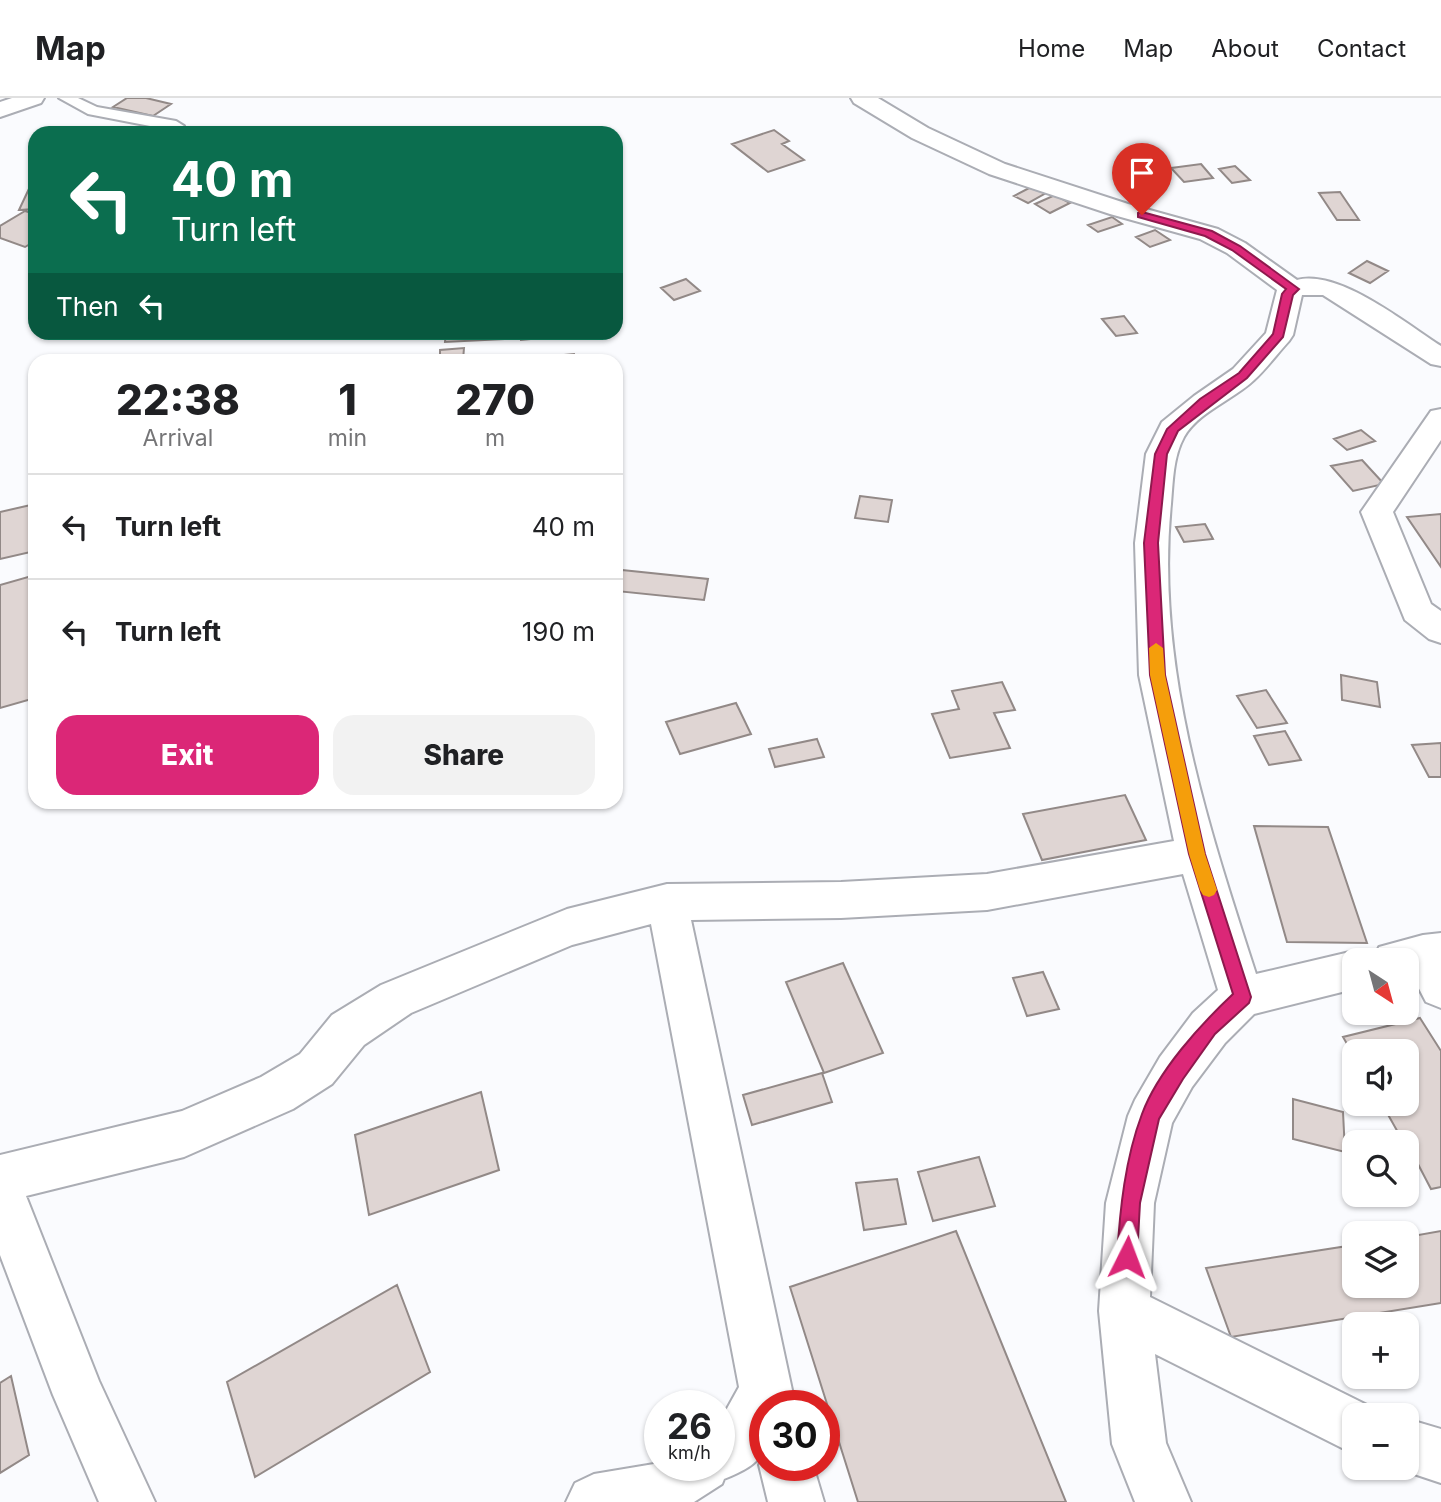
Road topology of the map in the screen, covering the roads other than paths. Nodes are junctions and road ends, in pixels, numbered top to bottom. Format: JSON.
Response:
{"nodes":[{"id":1,"x":33,"y":98,"type":"edge"},
{"id":2,"x":66,"y":98,"type":"edge"},
{"id":3,"x":862,"y":98,"type":"edge"},
{"id":4,"x":0,"y":110,"type":"edge"},
{"id":5,"x":176,"y":126,"type":"dead end"},
{"id":6,"x":1293,"y":289,"type":"junction"},
{"id":7,"x":1441,"y":358,"type":"edge"},
{"id":8,"x":1441,"y":418,"type":"edge"},
{"id":9,"x":1441,"y":630,"type":"edge"},
{"id":10,"x":1197,"y":854,"type":"junction"},
{"id":11,"x":667,"y":902,"type":"junction"},
{"id":12,"x":1342,"y":973,"type":"edge"},
{"id":13,"x":1242,"y":997,"type":"junction"},
{"id":14,"x":0,"y":1179,"type":"edge"},
{"id":15,"x":0,"y":1192,"type":"edge"},
{"id":16,"x":1124,"y":1311,"type":"junction"},
{"id":17,"x":766,"y":1390,"type":"edge"},
{"id":18,"x":1342,"y":1421,"type":"edge"},
{"id":19,"x":749,"y":1428,"type":"edge"},
{"id":20,"x":735,"y":1444,"type":"edge"},
{"id":21,"x":1419,"y":1450,"type":"edge"},
{"id":22,"x":1441,"y":1456,"type":"edge"},
{"id":23,"x":677,"y":1481,"type":"edge"},
{"id":24,"x":790,"y":1481,"type":"edge"},
{"id":25,"x":127,"y":1502,"type":"edge"},
{"id":26,"x":594,"y":1502,"type":"edge"},
{"id":27,"x":796,"y":1502,"type":"edge"},
{"id":28,"x":1163,"y":1502,"type":"edge"}],
"edges":[{"from":1,"to":4,"type":"street"},
{"from":2,"to":5,"type":"lane"},
{"from":3,"to":6,"type":"street"},
{"from":6,"to":7,"type":"street"},
{"from":6,"to":10,"type":"street"},
{"from":8,"to":9,"type":"street"},
{"from":10,"to":11,"type":"street"},
{"from":10,"to":13,"type":"street"},
{"from":11,"to":14,"type":"street"},
{"from":11,"to":17,"type":"street"},
{"from":12,"to":13,"type":"street"},
{"from":13,"to":16,"type":"street"},
{"from":15,"to":25,"type":"street"},
{"from":16,"to":18,"type":"street"},
{"from":16,"to":28,"type":"street"},
{"from":19,"to":20,"type":"street"},
{"from":21,"to":22,"type":"street"},
{"from":23,"to":26,"type":"street"},
{"from":24,"to":27,"type":"street"}]}
